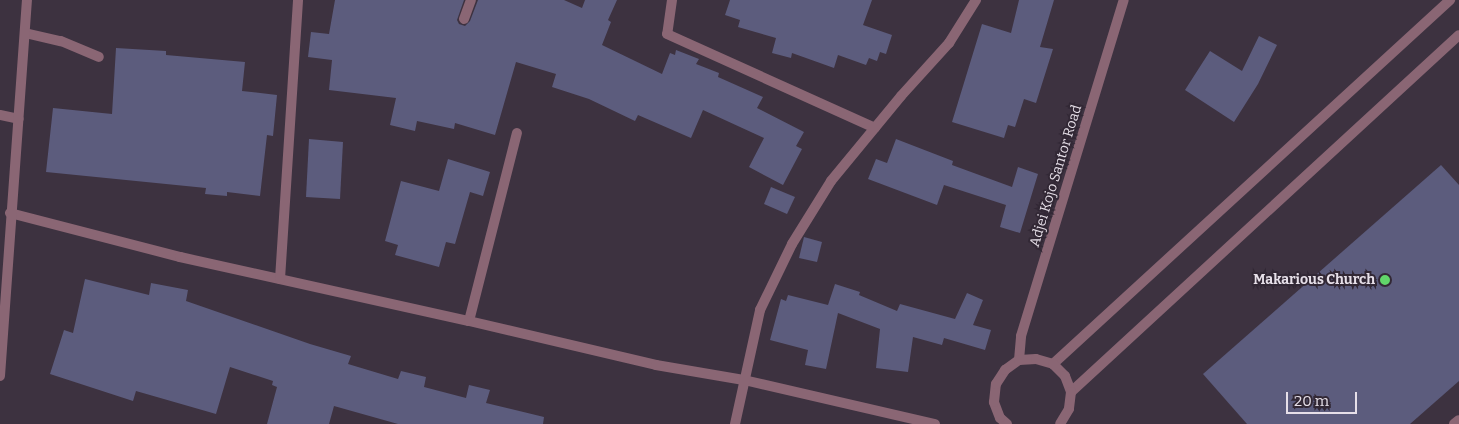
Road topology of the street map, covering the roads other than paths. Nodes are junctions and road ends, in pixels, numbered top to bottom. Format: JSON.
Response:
{"nodes":[{"id":1,"x":27,"y":0,"type":"edge"},
{"id":2,"x":298,"y":0,"type":"edge"},
{"id":3,"x":471,"y":0,"type":"edge"},
{"id":4,"x":672,"y":0,"type":"edge"},
{"id":5,"x":976,"y":0,"type":"edge"},
{"id":6,"x":1124,"y":0,"type":"edge"},
{"id":7,"x":1450,"y":0,"type":"edge"},
{"id":8,"x":464,"y":19,"type":"dead end"},
{"id":9,"x":25,"y":32,"type":"junction"},
{"id":10,"x":1459,"y":35,"type":"edge"},
{"id":11,"x":99,"y":57,"type":"dead end"},
{"id":12,"x":0,"y":115,"type":"edge"},
{"id":13,"x":19,"y":119,"type":"junction"},
{"id":14,"x":875,"y":128,"type":"junction"},
{"id":15,"x":517,"y":133,"type":"dead end"},
{"id":16,"x":10,"y":213,"type":"junction"},
{"id":17,"x":280,"y":279,"type":"junction"},
{"id":18,"x":2,"y":318,"type":"edge"},
{"id":19,"x":469,"y":321,"type":"junction"},
{"id":20,"x":1019,"y":360,"type":"junction"},
{"id":21,"x":1052,"y":364,"type":"junction"},
{"id":22,"x":0,"y":376,"type":"edge"},
{"id":23,"x":744,"y":380,"type":"junction"},
{"id":24,"x":1071,"y":392,"type":"junction"},
{"id":25,"x":1459,"y":420,"type":"edge"},
{"id":26,"x":1002,"y":422,"type":"edge"},
{"id":27,"x":735,"y":424,"type":"edge"},
{"id":28,"x":935,"y":424,"type":"edge"},
{"id":29,"x":1060,"y":424,"type":"edge"},
{"id":30,"x":1454,"y":424,"type":"edge"}],
"edges":[{"from":1,"to":9,"type":"street"},
{"from":2,"to":17,"type":"street"},
{"from":3,"to":8,"type":"street"},
{"from":4,"to":14,"type":"street"},
{"from":5,"to":14,"type":"street"},
{"from":6,"to":20,"type":"street","name":"Adjei Kojo Santor Road"},
{"from":7,"to":21,"type":"street"},
{"from":9,"to":11,"type":"street"},
{"from":9,"to":13,"type":"street"},
{"from":10,"to":24,"type":"street"},
{"from":12,"to":13,"type":"street"},
{"from":13,"to":16,"type":"street"},
{"from":14,"to":23,"type":"street"},
{"from":15,"to":19,"type":"street"},
{"from":16,"to":17,"type":"street"},
{"from":16,"to":18,"type":"street"},
{"from":17,"to":19,"type":"street"},
{"from":18,"to":22,"type":"street"},
{"from":19,"to":23,"type":"street"},
{"from":20,"to":21,"type":"street"},
{"from":20,"to":26,"type":"street"},
{"from":21,"to":24,"type":"street"},
{"from":23,"to":27,"type":"street"},
{"from":23,"to":28,"type":"street"},
{"from":24,"to":29,"type":"street"},
{"from":25,"to":30,"type":"street"}]}
